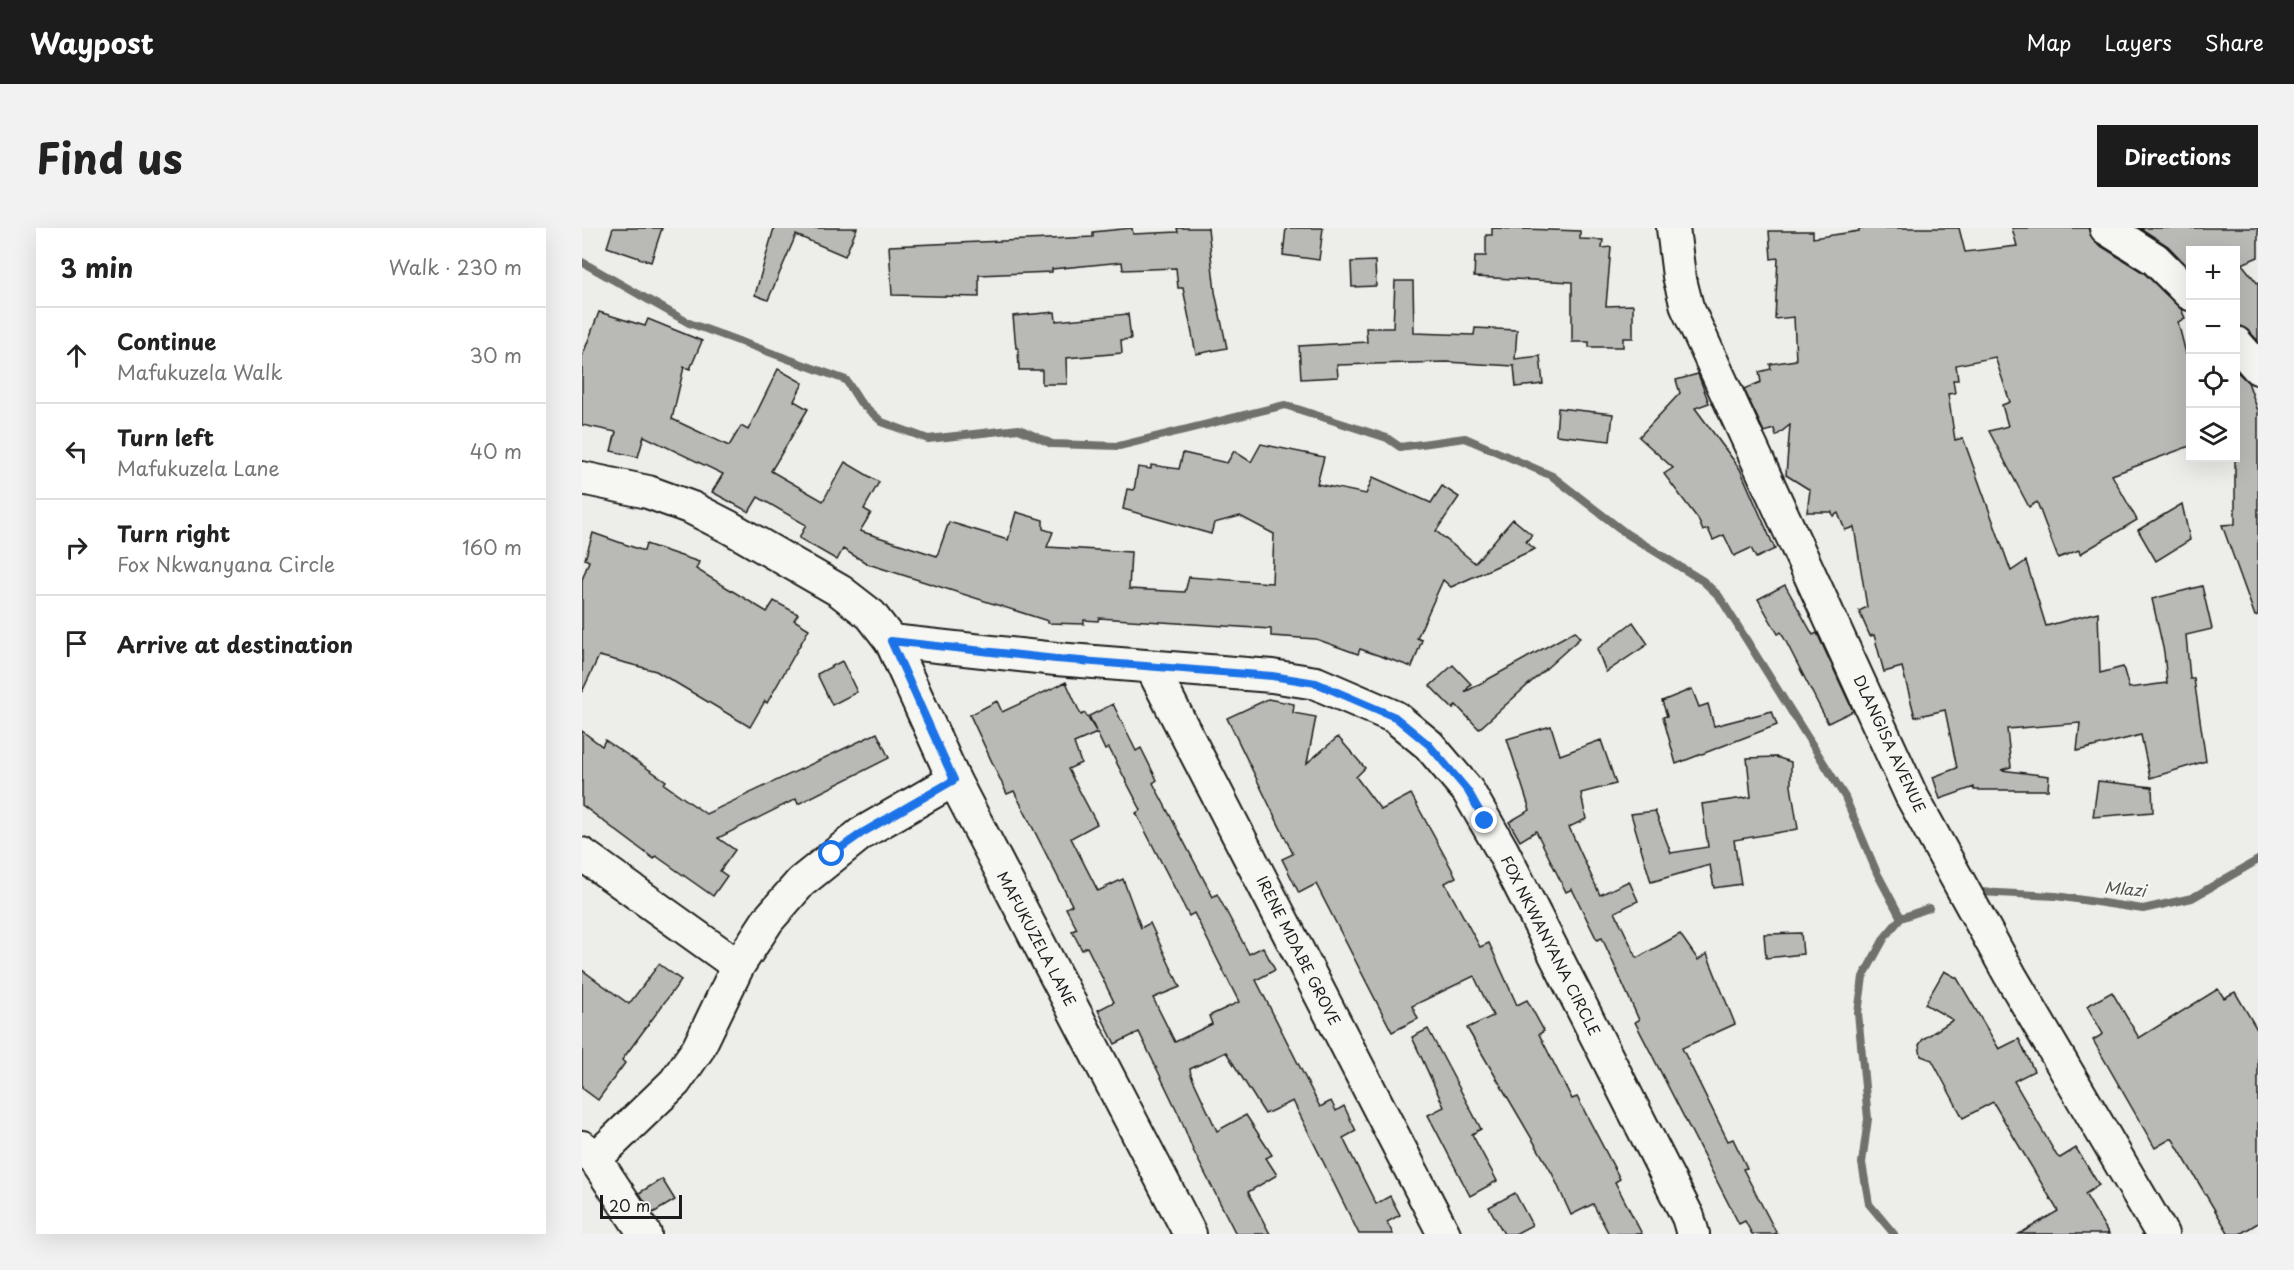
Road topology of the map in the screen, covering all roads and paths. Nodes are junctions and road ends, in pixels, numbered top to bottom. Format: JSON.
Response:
{"nodes":[{"id":1,"x":1672,"y":228,"type":"edge"},
{"id":2,"x":2106,"y":228,"type":"edge"},
{"id":3,"x":2186,"y":290,"type":"edge"},
{"id":4,"x":2240,"y":348,"type":"edge"},
{"id":5,"x":2258,"y":368,"type":"edge"},
{"id":6,"x":582,"y":478,"type":"edge"},
{"id":7,"x":891,"y":641,"type":"junction"},
{"id":8,"x":1152,"y":668,"type":"junction"},
{"id":9,"x":954,"y":780,"type":"junction"},
{"id":10,"x":582,"y":854,"type":"edge"},
{"id":11,"x":738,"y":966,"type":"junction"},
{"id":12,"x":588,"y":1153,"type":"edge"},
{"id":13,"x":645,"y":1234,"type":"edge"},
{"id":14,"x":1190,"y":1234,"type":"edge"},
{"id":15,"x":1444,"y":1234,"type":"edge"},
{"id":16,"x":1693,"y":1234,"type":"edge"},
{"id":17,"x":2162,"y":1234,"type":"edge"}],
"edges":[{"from":1,"to":17,"type":"street","name":"DLANGISA AVENUE"},
{"from":2,"to":3,"type":"street"},
{"from":4,"to":5,"type":"street"},
{"from":6,"to":7,"type":"street"},
{"from":7,"to":8,"type":"street","name":"FOX NKWANYANA CIRCLE"},
{"from":7,"to":9,"type":"street","name":"MAFUKUZELA LANE"},
{"from":8,"to":15,"type":"street","name":"IRENE MDABE GROVE"},
{"from":8,"to":16,"type":"street","name":"FOX NKWANYANA CIRCLE"},
{"from":9,"to":11,"type":"street"},
{"from":9,"to":14,"type":"street","name":"MAFUKUZELA LANE"},
{"from":10,"to":11,"type":"street"},
{"from":11,"to":12,"type":"street"},
{"from":12,"to":13,"type":"street"}]}
